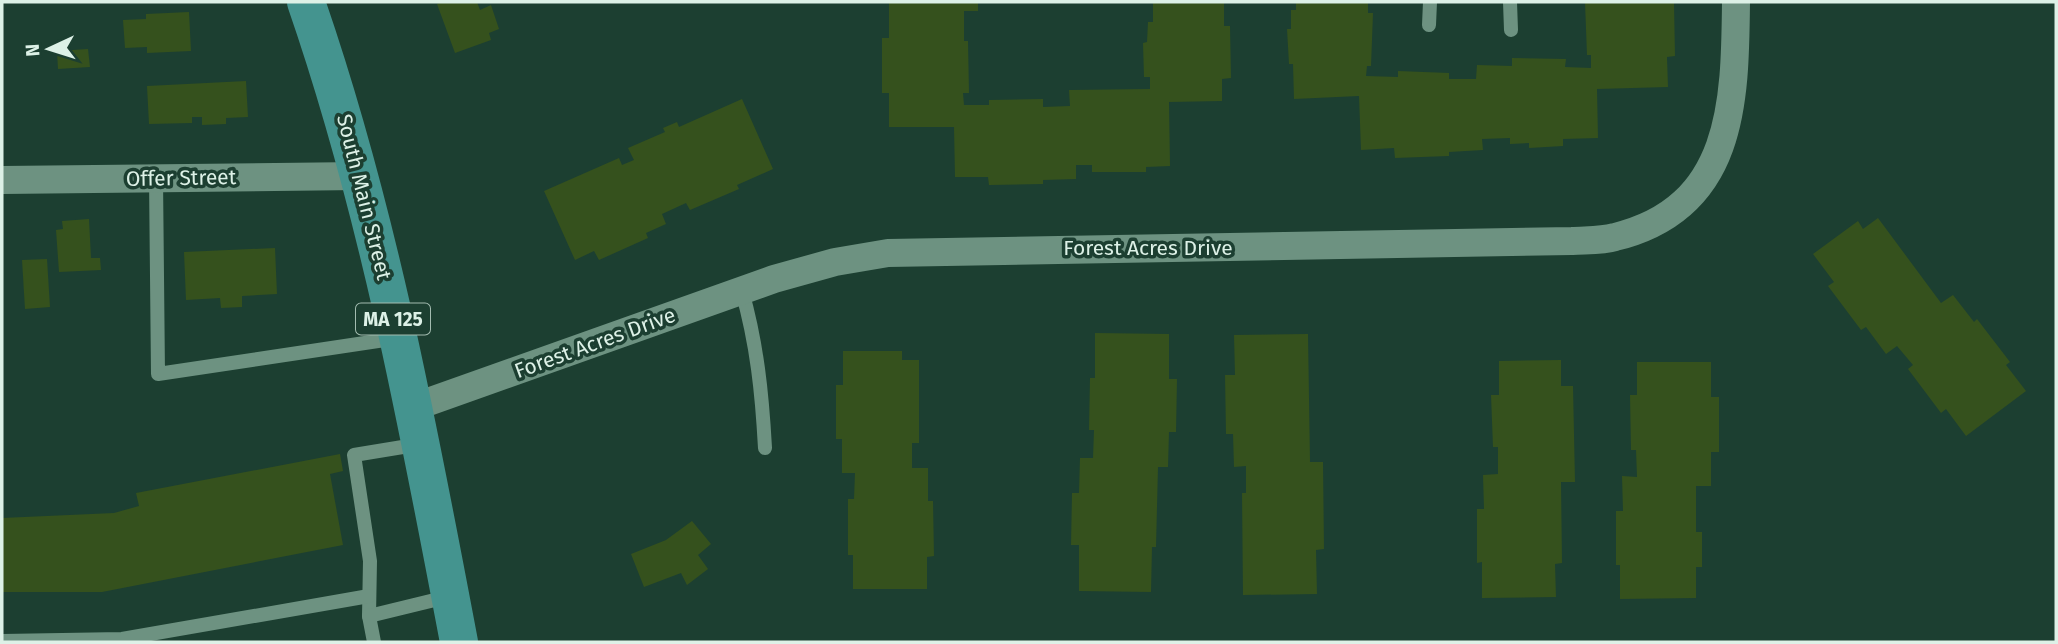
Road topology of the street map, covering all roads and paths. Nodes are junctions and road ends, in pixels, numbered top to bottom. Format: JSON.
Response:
{"nodes":[{"id":1,"x":306,"y":2,"type":"edge"},
{"id":2,"x":1430,"y":2,"type":"edge"},
{"id":3,"x":1510,"y":2,"type":"edge"},
{"id":4,"x":1736,"y":2,"type":"edge"},
{"id":5,"x":1429,"y":25,"type":"dead end"},
{"id":6,"x":1511,"y":30,"type":"dead end"},
{"id":7,"x":359,"y":176,"type":"junction"},
{"id":8,"x":156,"y":178,"type":"junction"},
{"id":9,"x":2,"y":180,"type":"edge"},
{"id":10,"x":742,"y":291,"type":"junction"},
{"id":11,"x":398,"y":338,"type":"junction"},
{"id":12,"x":414,"y":407,"type":"junction"},
{"id":13,"x":421,"y":444,"type":"junction"},
{"id":14,"x":765,"y":448,"type":"dead end"},
{"id":15,"x":369,"y":596,"type":"junction"},
{"id":16,"x":450,"y":596,"type":"junction"},
{"id":17,"x":369,"y":616,"type":"junction"},
{"id":18,"x":2,"y":641,"type":"edge"},
{"id":19,"x":374,"y":642,"type":"edge"},
{"id":20,"x":459,"y":642,"type":"edge"}],
"edges":[{"from":1,"to":7,"type":"main road","name":"South Main Street","number":"MA 125"},
{"from":2,"to":5,"type":"lane"},
{"from":3,"to":6,"type":"lane"},
{"from":4,"to":10,"type":"street","name":"Forest Acres Drive"},
{"from":7,"to":8,"type":"street","name":"Offer Street"},
{"from":7,"to":11,"type":"main road","name":"South Main Street","number":"MA 125"},
{"from":8,"to":9,"type":"street","name":"Offer Street"},
{"from":8,"to":11,"type":"lane"},
{"from":10,"to":12,"type":"street","name":"Forest Acres Drive"},
{"from":10,"to":14,"type":"lane"},
{"from":11,"to":12,"type":"main road","name":"South Main Street","number":"MA 125"},
{"from":12,"to":13,"type":"main road","name":"South Main Street","number":"MA 125"},
{"from":13,"to":15,"type":"lane"},
{"from":13,"to":16,"type":"main road","name":"South Main Street","number":"MA 125"},
{"from":15,"to":17,"type":"lane"},
{"from":15,"to":18,"type":"lane"},
{"from":16,"to":17,"type":"lane"},
{"from":16,"to":20,"type":"main road","name":"South Main Street","number":"MA 125"},
{"from":17,"to":19,"type":"lane"}]}
